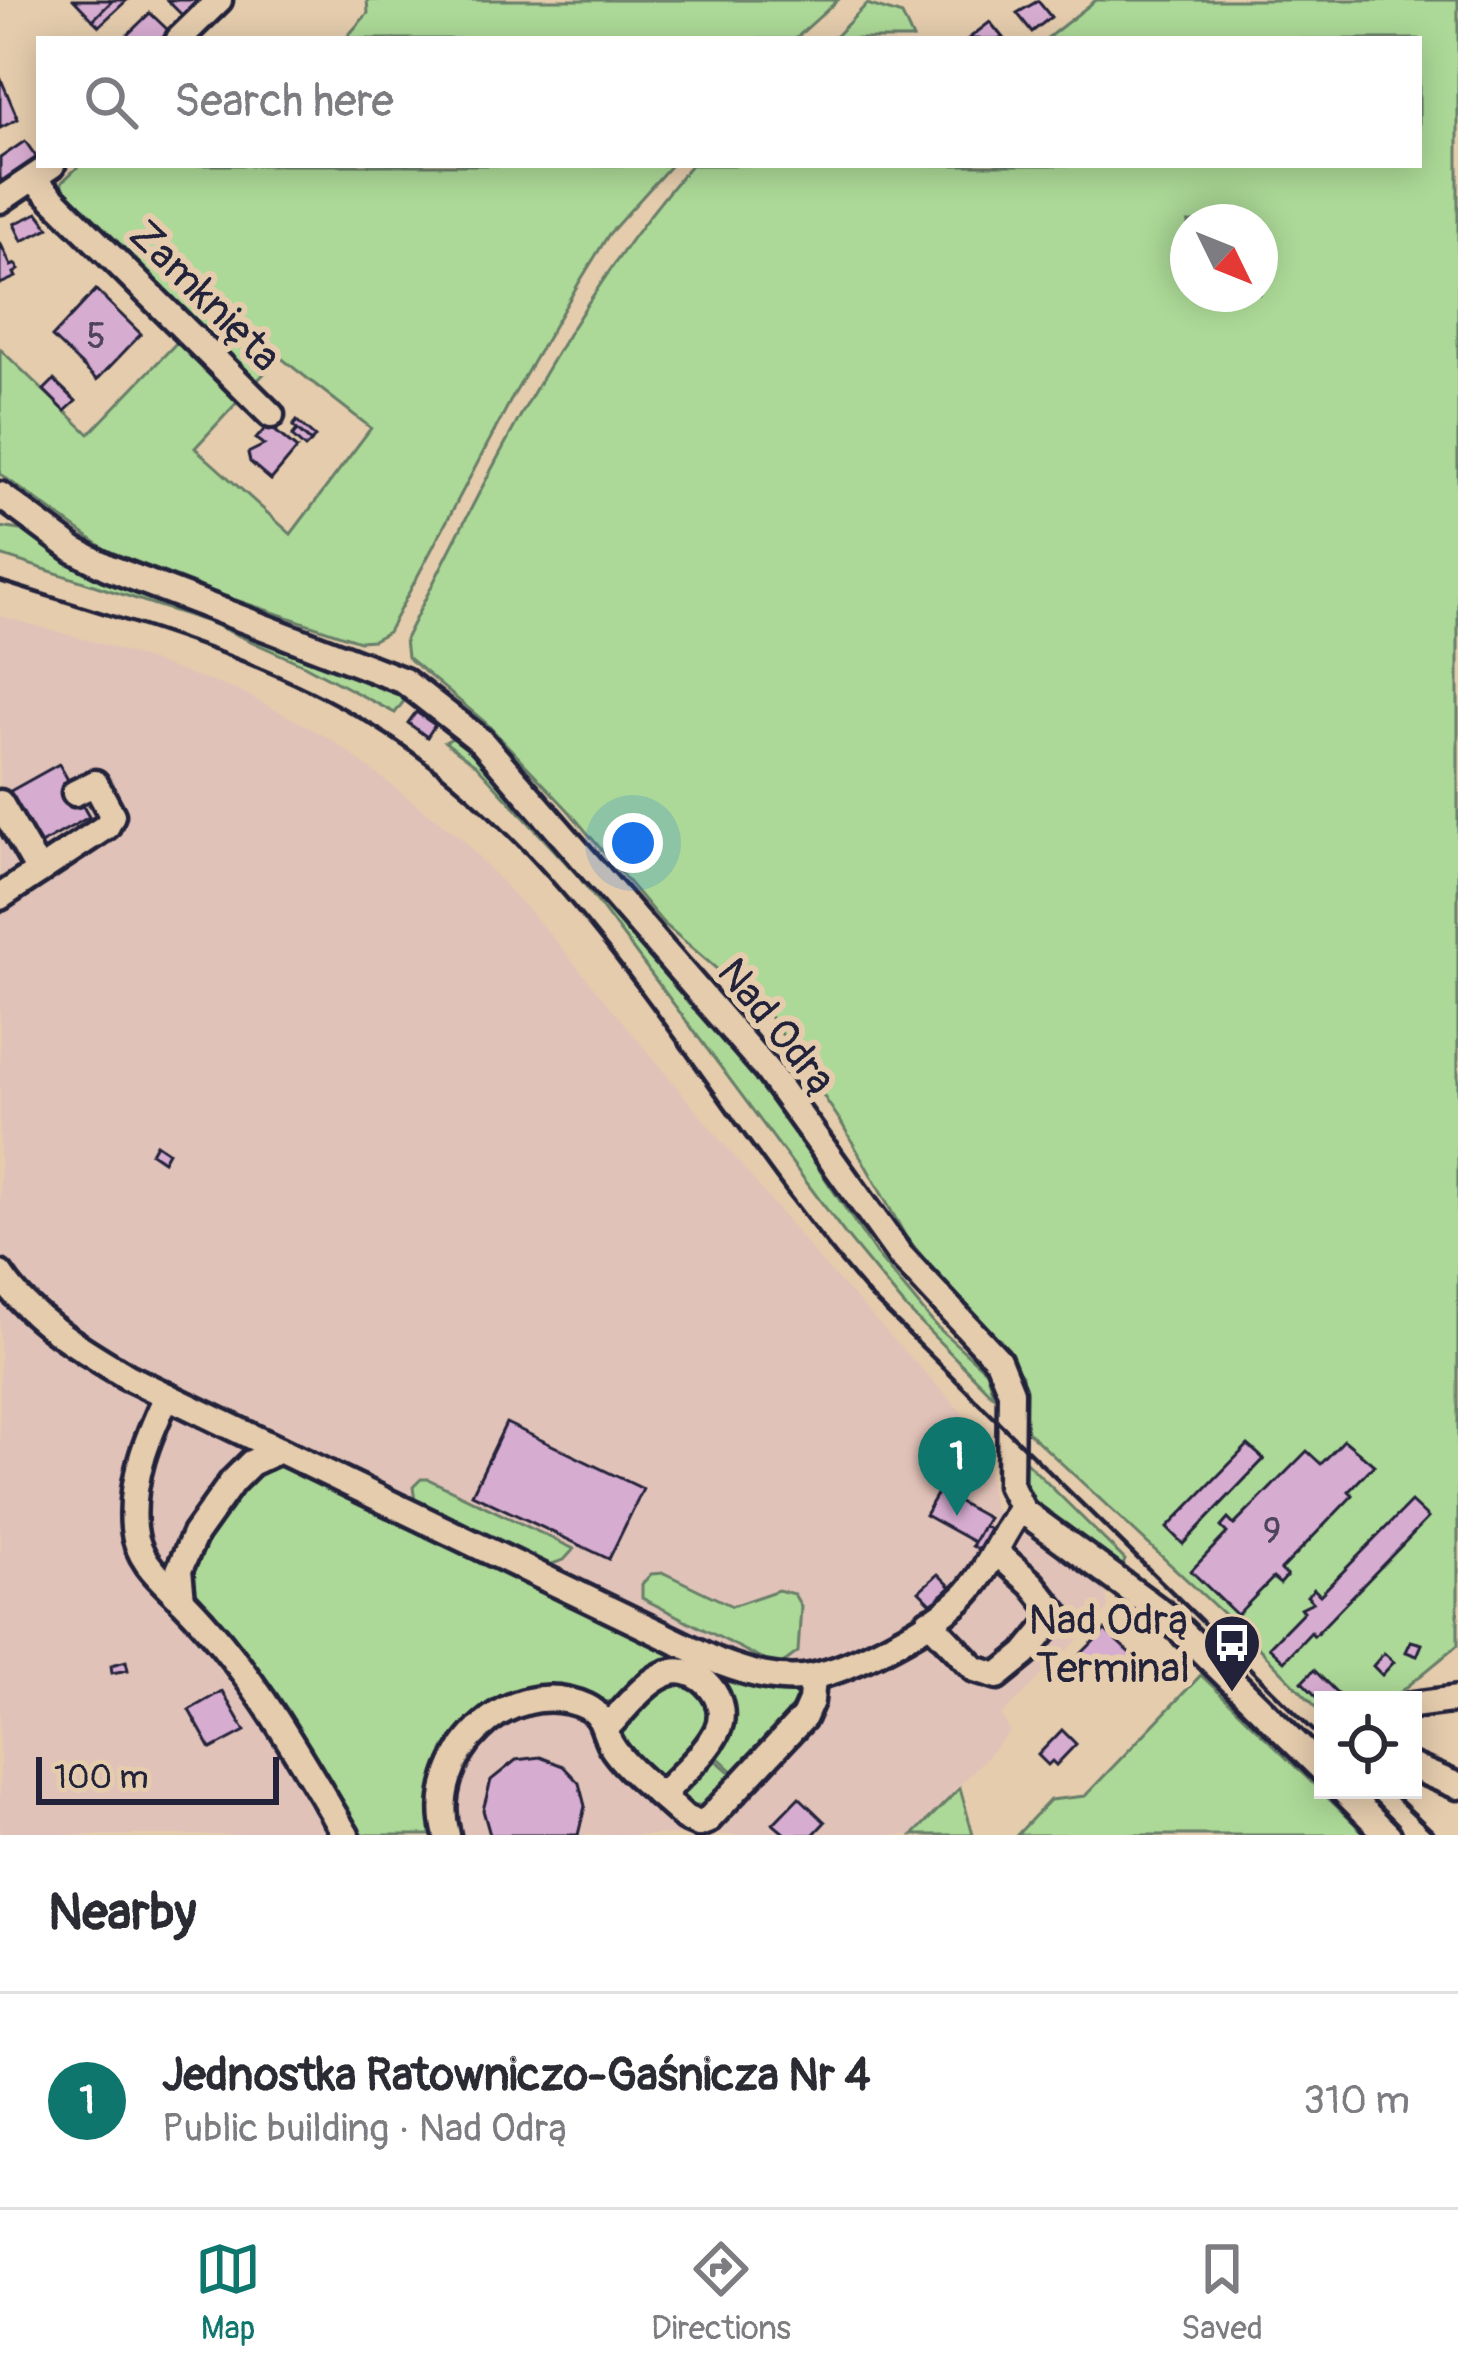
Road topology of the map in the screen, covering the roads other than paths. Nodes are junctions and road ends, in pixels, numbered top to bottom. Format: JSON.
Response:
{"nodes":[{"id":1,"x":219,"y":0,"type":"edge"},
{"id":2,"x":182,"y":36,"type":"edge"},
{"id":3,"x":43,"y":172,"type":"edge"},
{"id":4,"x":0,"y":200,"type":"edge"},
{"id":5,"x":271,"y":415,"type":"dead end"},
{"id":6,"x":0,"y":495,"type":"edge"},
{"id":7,"x":11,"y":513,"type":"edge"},
{"id":8,"x":75,"y":793,"type":"dead end"},
{"id":9,"x":0,"y":802,"type":"edge"},
{"id":10,"x":39,"y":871,"type":"junction"},
{"id":11,"x":0,"y":897,"type":"edge"},
{"id":12,"x":0,"y":1274,"type":"edge"},
{"id":13,"x":167,"y":1396,"type":"junction"},
{"id":14,"x":279,"y":1450,"type":"junction"},
{"id":15,"x":1021,"y":1508,"type":"junction"},
{"id":16,"x":996,"y":1552,"type":"junction"},
{"id":17,"x":182,"y":1600,"type":"junction"},
{"id":18,"x":929,"y":1621,"type":"junction"},
{"id":19,"x":813,"y":1677,"type":"junction"},
{"id":20,"x":1458,"y":1699,"type":"edge"},
{"id":21,"x":1422,"y":1704,"type":"edge"},
{"id":22,"x":605,"y":1729,"type":"junction"},
{"id":23,"x":1314,"y":1761,"type":"edge"},
{"id":24,"x":1422,"y":1771,"type":"edge"},
{"id":25,"x":1458,"y":1786,"type":"edge"},
{"id":26,"x":662,"y":1795,"type":"junction"},
{"id":27,"x":1352,"y":1799,"type":"edge"},
{"id":28,"x":700,"y":1829,"type":"edge"},
{"id":29,"x":346,"y":1835,"type":"edge"},
{"id":30,"x":447,"y":1835,"type":"edge"},
{"id":31,"x":1388,"y":1835,"type":"edge"}],
"edges":[{"from":1,"to":2,"type":"street"},
{"from":3,"to":4,"type":"street","name":"Zamknięta"},
{"from":3,"to":5,"type":"street","name":"Zamknięta"},
{"from":6,"to":7,"type":"street","name":"Nad Odrą"},
{"from":7,"to":15,"type":"street","name":"Nad Odrą"},
{"from":8,"to":10,"type":"street"},
{"from":9,"to":10,"type":"street"},
{"from":10,"to":11,"type":"street"},
{"from":12,"to":13,"type":"street"},
{"from":13,"to":14,"type":"street"},
{"from":13,"to":17,"type":"street"},
{"from":14,"to":17,"type":"street"},
{"from":14,"to":19,"type":"street"},
{"from":15,"to":16,"type":"street"},
{"from":15,"to":23,"type":"street"},
{"from":16,"to":18,"type":"street"},
{"from":16,"to":18,"type":"street"},
{"from":17,"to":29,"type":"street"},
{"from":18,"to":19,"type":"street"},
{"from":19,"to":28,"type":"street"},
{"from":20,"to":21,"type":"street"},
{"from":22,"to":26,"type":"street"},
{"from":22,"to":26,"type":"street"},
{"from":22,"to":30,"type":"street"},
{"from":24,"to":25,"type":"street"},
{"from":26,"to":28,"type":"street"},
{"from":27,"to":31,"type":"street"}]}
